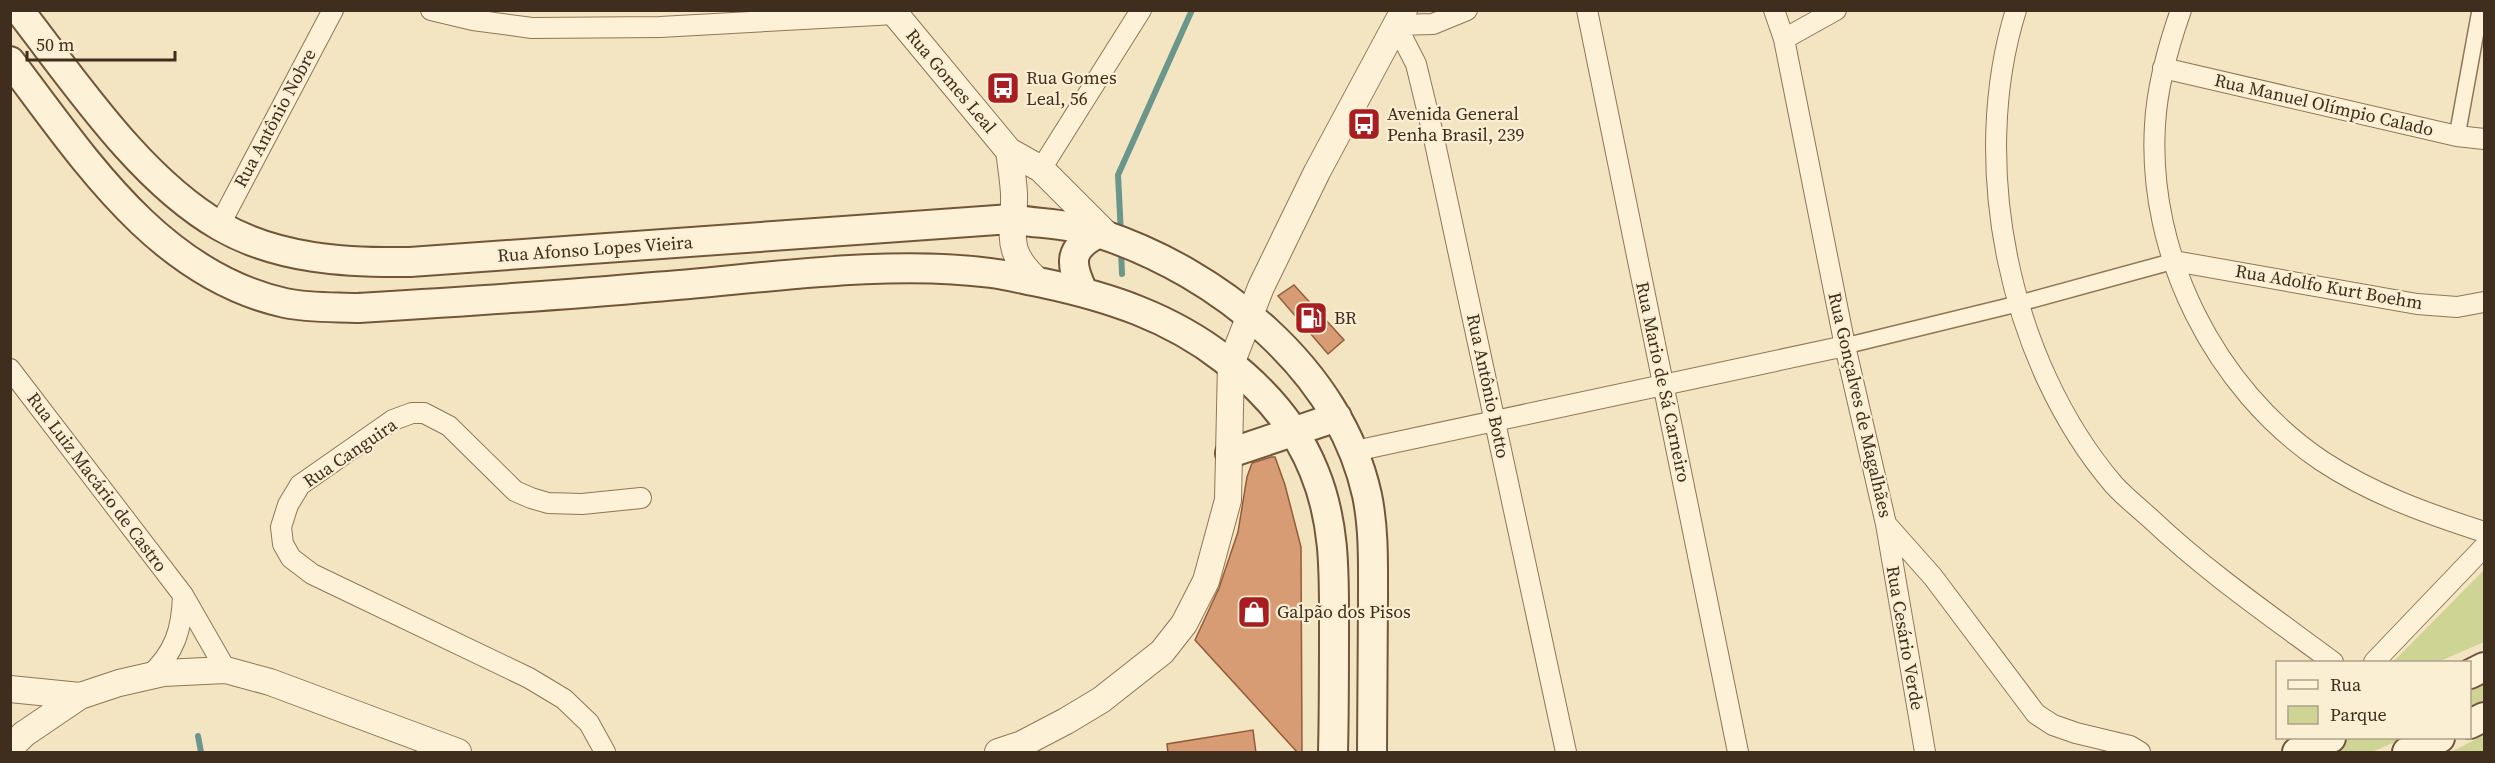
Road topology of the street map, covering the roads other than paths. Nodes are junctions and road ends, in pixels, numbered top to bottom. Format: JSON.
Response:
{"nodes":[{"id":1,"x":19,"y":10,"type":"edge"},
{"id":2,"x":333,"y":10,"type":"edge"},
{"id":3,"x":431,"y":10,"type":"edge"},
{"id":4,"x":1141,"y":10,"type":"edge"},
{"id":5,"x":1467,"y":10,"type":"edge"},
{"id":6,"x":1587,"y":10,"type":"edge"},
{"id":7,"x":1774,"y":10,"type":"edge"},
{"id":8,"x":1836,"y":10,"type":"edge"},
{"id":9,"x":2016,"y":10,"type":"edge"},
{"id":10,"x":2181,"y":10,"type":"edge"},
{"id":11,"x":2480,"y":10,"type":"edge"},
{"id":12,"x":894,"y":12,"type":"edge"},
{"id":13,"x":1400,"y":18,"type":"edge"},
{"id":14,"x":1784,"y":39,"type":"junction"},
{"id":15,"x":10,"y":61,"type":"edge"},
{"id":16,"x":2163,"y":68,"type":"junction"},
{"id":17,"x":2457,"y":136,"type":"junction"},
{"id":18,"x":2484,"y":139,"type":"edge"},
{"id":19,"x":1009,"y":151,"type":"junction"},
{"id":20,"x":1041,"y":169,"type":"junction"},
{"id":21,"x":1011,"y":219,"type":"junction"},
{"id":22,"x":219,"y":226,"type":"junction"},
{"id":23,"x":1104,"y":235,"type":"junction"},
{"id":24,"x":2174,"y":261,"type":"junction"},
{"id":25,"x":1040,"y":283,"type":"junction"},
{"id":26,"x":1083,"y":291,"type":"junction"},
{"id":27,"x":2484,"y":302,"type":"edge"},
{"id":28,"x":2017,"y":304,"type":"junction"},
{"id":29,"x":1250,"y":314,"type":"junction"},
{"id":30,"x":1845,"y":346,"type":"junction"},
{"id":31,"x":1231,"y":364,"type":"junction"},
{"id":32,"x":10,"y":369,"type":"edge"},
{"id":33,"x":1663,"y":385,"type":"junction"},
{"id":34,"x":1337,"y":417,"type":"junction"},
{"id":35,"x":1496,"y":420,"type":"junction"},
{"id":36,"x":1294,"y":432,"type":"junction"},
{"id":37,"x":1355,"y":451,"type":"junction"},
{"id":38,"x":1230,"y":453,"type":"junction"},
{"id":39,"x":641,"y":498,"type":"dead end"},
{"id":40,"x":1886,"y":524,"type":"junction"},
{"id":41,"x":2484,"y":531,"type":"edge"},
{"id":42,"x":2484,"y":547,"type":"edge"},
{"id":43,"x":183,"y":595,"type":"junction"},
{"id":44,"x":2330,"y":661,"type":"edge"},
{"id":45,"x":2376,"y":661,"type":"edge"},
{"id":46,"x":226,"y":670,"type":"junction"},
{"id":47,"x":149,"y":676,"type":"junction"},
{"id":48,"x":1334,"y":679,"type":"junction"},
{"id":49,"x":1372,"y":684,"type":"junction"},
{"id":50,"x":10,"y":690,"type":"edge"},
{"id":51,"x":80,"y":696,"type":"junction"},
{"id":52,"x":15,"y":737,"type":"edge"},
{"id":53,"x":2329,"y":739,"type":"edge"},
{"id":54,"x":2438,"y":739,"type":"edge"},
{"id":55,"x":458,"y":753,"type":"edge"},
{"id":56,"x":605,"y":753,"type":"edge"},
{"id":57,"x":998,"y":753,"type":"edge"},
{"id":58,"x":1333,"y":753,"type":"edge"},
{"id":59,"x":1372,"y":753,"type":"edge"},
{"id":60,"x":1566,"y":753,"type":"edge"},
{"id":61,"x":1738,"y":753,"type":"edge"},
{"id":62,"x":1925,"y":753,"type":"edge"},
{"id":63,"x":2140,"y":753,"type":"edge"},
{"id":64,"x":2297,"y":753,"type":"edge"},
{"id":65,"x":2407,"y":753,"type":"edge"}],
"edges":[{"from":1,"to":22,"type":"main road","name":"Rua Afonso Lopes Vieira"},
{"from":2,"to":22,"type":"street","name":"Rua Antônio Nobre"},
{"from":3,"to":12,"type":"street"},
{"from":4,"to":20,"type":"street"},
{"from":5,"to":13,"type":"street"},
{"from":6,"to":33,"type":"street","name":"Rua Mario de Sá Carneiro"},
{"from":7,"to":14,"type":"street","name":"Rua Gonçalves de Magalhães"},
{"from":8,"to":14,"type":"street"},
{"from":9,"to":28,"type":"street"},
{"from":10,"to":16,"type":"street"},
{"from":11,"to":17,"type":"street"},
{"from":12,"to":19,"type":"street","name":"Rua Gomes Leal"},
{"from":13,"to":29,"type":"street"},
{"from":13,"to":35,"type":"street","name":"Rua Antônio Botto"},
{"from":14,"to":30,"type":"street","name":"Rua Gonçalves de Magalhães"},
{"from":15,"to":25,"type":"main road"},
{"from":16,"to":17,"type":"street","name":"Rua Manuel Olímpio Calado"},
{"from":16,"to":24,"type":"street"},
{"from":17,"to":18,"type":"street","name":"Rua Manuel Olímpio Calado"},
{"from":19,"to":20,"type":"street","name":"Rua Gomes Leal"},
{"from":19,"to":21,"type":"street","name":"Rua Gomes Leal"},
{"from":20,"to":23,"type":"street","name":"Rua Gomes Leal"},
{"from":21,"to":22,"type":"main road","name":"Rua Afonso Lopes Vieira"},
{"from":21,"to":23,"type":"main road","name":"Rua Afonso Lopes Vieira"},
{"from":21,"to":25,"type":"street","name":"Rua Gomes Leal"},
{"from":23,"to":26,"type":"main road"},
{"from":23,"to":29,"type":"main road","name":"Rua Afonso Lopes Vieira"},
{"from":24,"to":27,"type":"street","name":"Rua Adolfo Kurt Boehm"},
{"from":24,"to":28,"type":"street"},
{"from":24,"to":41,"type":"street"},
{"from":25,"to":26,"type":"main road"},
{"from":26,"to":31,"type":"main road"},
{"from":28,"to":30,"type":"street"},
{"from":28,"to":44,"type":"street"},
{"from":29,"to":31,"type":"street"},
{"from":29,"to":34,"type":"main road","name":"Rua Afonso Lopes Vieira"},
{"from":30,"to":33,"type":"street"},
{"from":30,"to":40,"type":"street","name":"Rua Gonçalves de Magalhães"},
{"from":31,"to":36,"type":"main road"},
{"from":31,"to":38,"type":"street"},
{"from":32,"to":43,"type":"street","name":"Rua Luiz Macário de Castro"},
{"from":33,"to":35,"type":"street"},
{"from":33,"to":61,"type":"street","name":"Rua Mario de Sá Carneiro"},
{"from":34,"to":36,"type":"main road"},
{"from":34,"to":37,"type":"main road","name":"Rua Afonso Lopes Vieira"},
{"from":35,"to":37,"type":"street"},
{"from":35,"to":60,"type":"street","name":"Rua Antônio Botto"},
{"from":36,"to":38,"type":"main road"},
{"from":36,"to":48,"type":"main road"},
{"from":37,"to":49,"type":"main road","name":"Rua Afonso Lopes Vieira"},
{"from":38,"to":57,"type":"street"},
{"from":39,"to":56,"type":"street","name":"Rua Canguira"},
{"from":40,"to":62,"type":"street","name":"Rua Cesário Verde"},
{"from":40,"to":63,"type":"street","name":"Rua Gonçalves de Magalhães"},
{"from":42,"to":45,"type":"street"},
{"from":43,"to":46,"type":"street","name":"Rua Luiz Macário de Castro"},
{"from":43,"to":47,"type":"street"},
{"from":46,"to":47,"type":"street"},
{"from":46,"to":55,"type":"street"},
{"from":47,"to":51,"type":"street"},
{"from":48,"to":49,"type":"main road"},
{"from":48,"to":58,"type":"main road"},
{"from":49,"to":59,"type":"main road","name":"Rua Afonso Lopes Vieira"},
{"from":50,"to":51,"type":"street"},
{"from":51,"to":52,"type":"street"},
{"from":53,"to":64,"type":"main road"},
{"from":54,"to":65,"type":"main road"}]}
